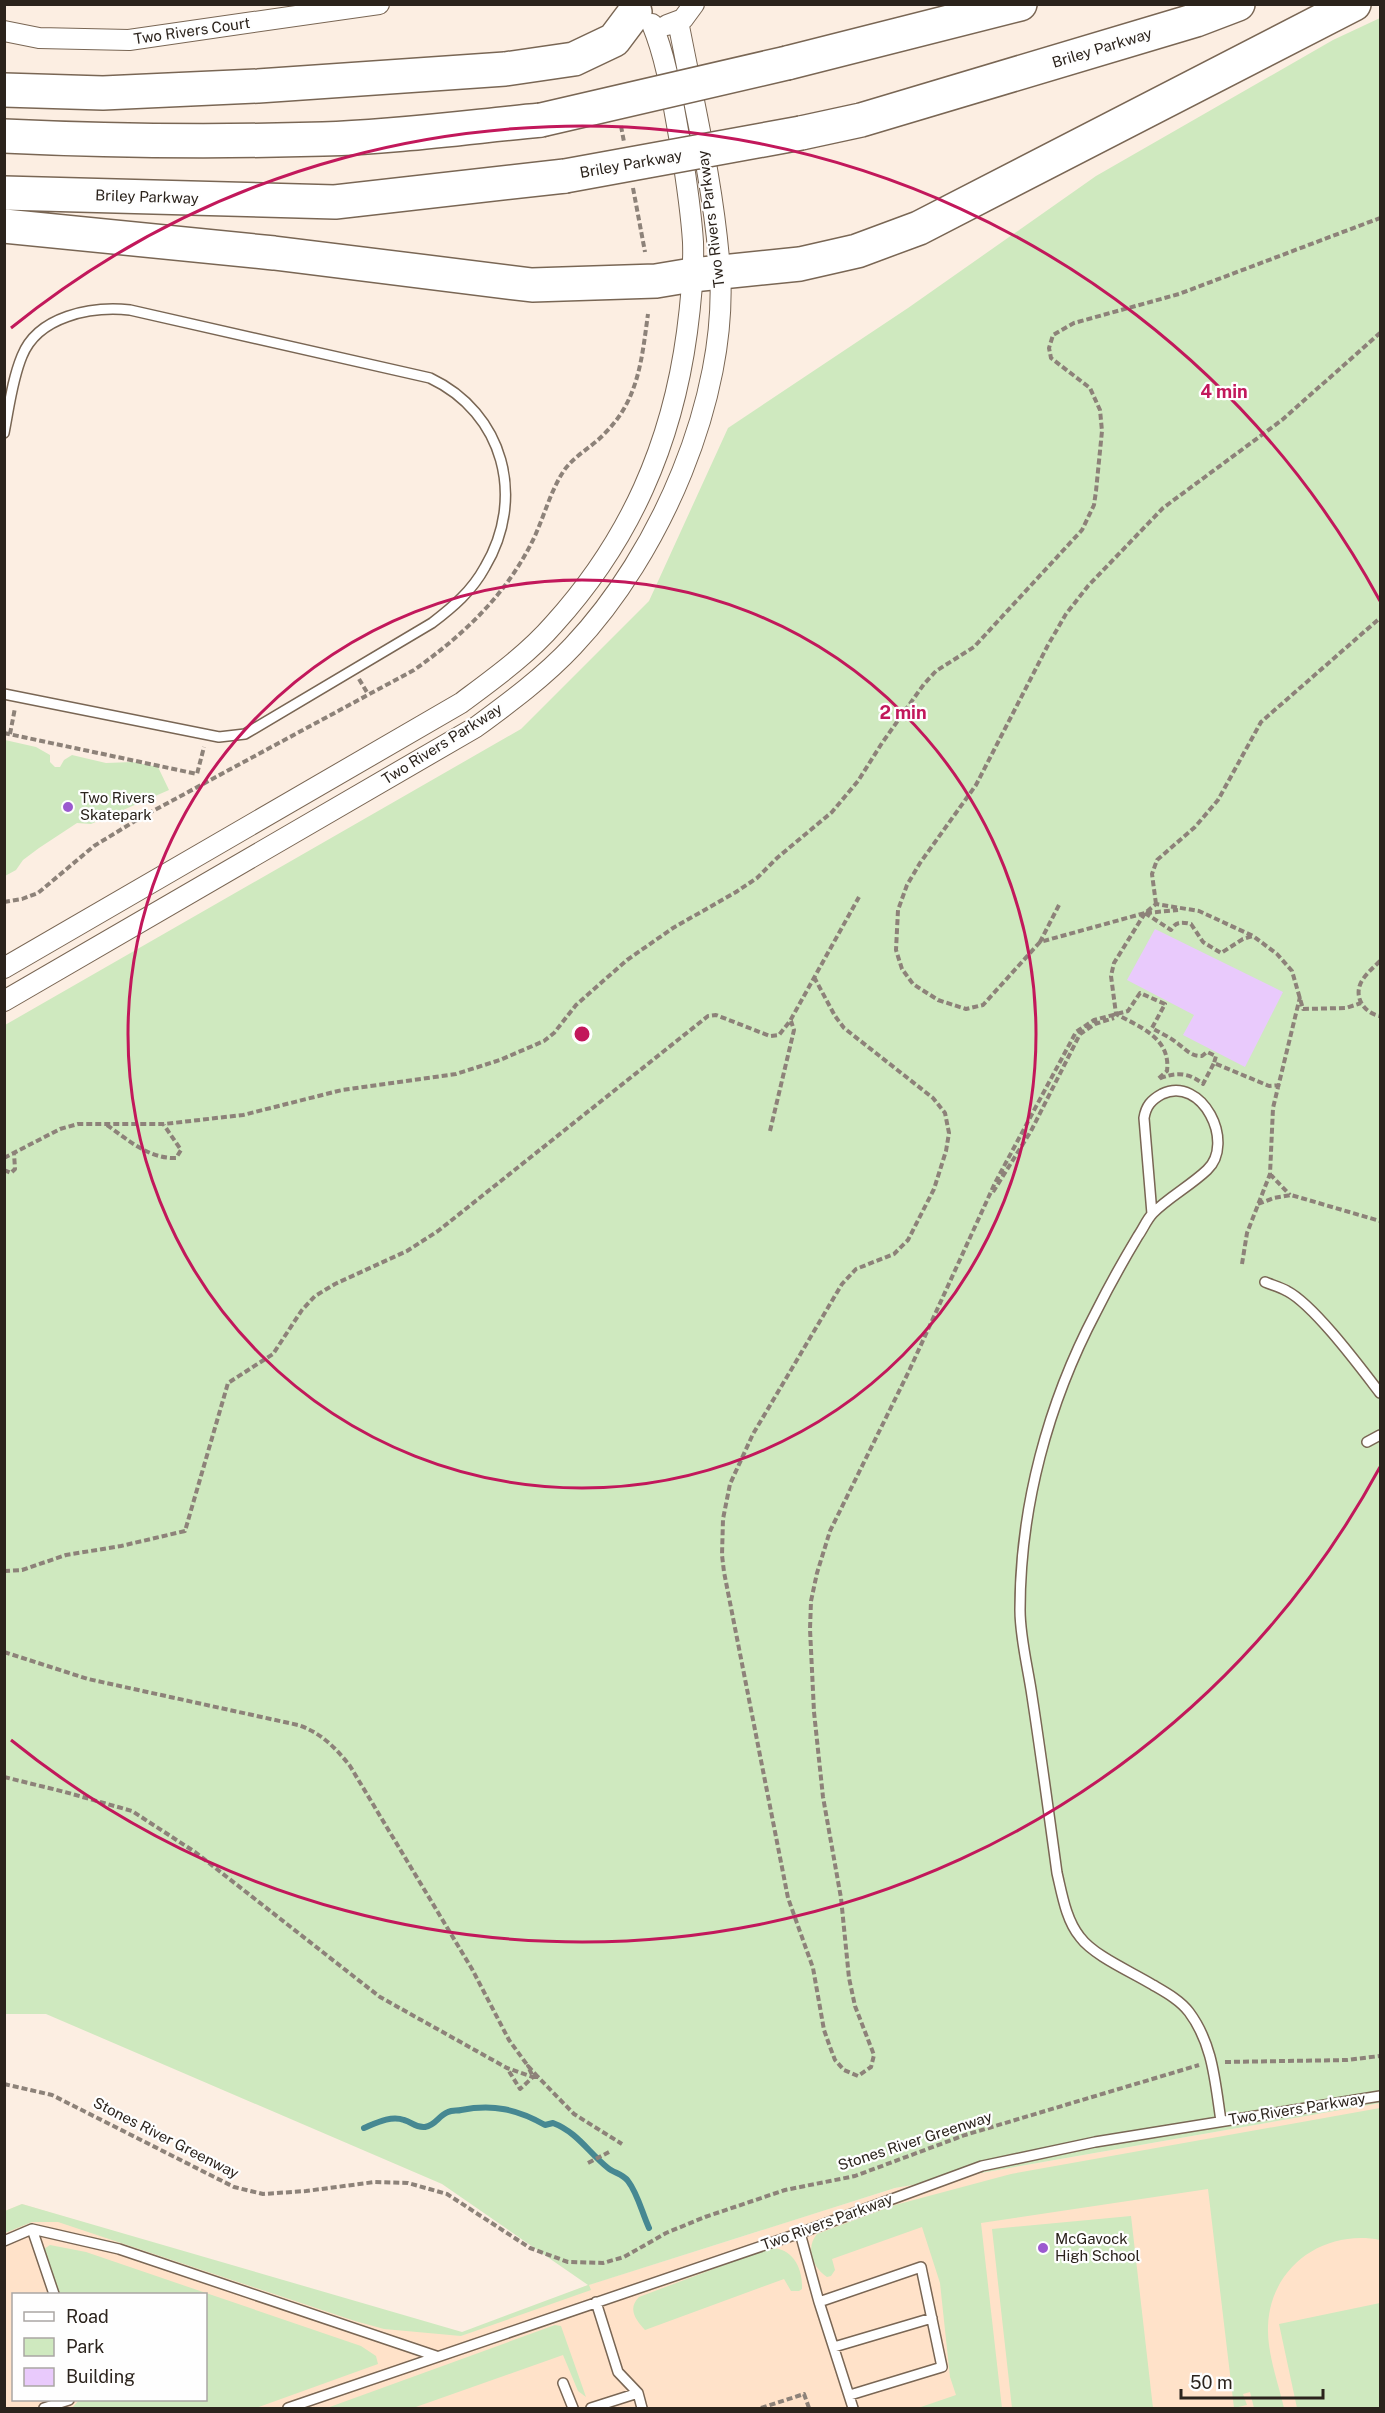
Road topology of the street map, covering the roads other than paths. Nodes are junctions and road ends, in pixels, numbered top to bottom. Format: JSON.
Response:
{"nodes":[{"id":1,"x":379,"y":4,"type":"edge"},
{"id":2,"x":694,"y":4,"type":"edge"},
{"id":3,"x":1020,"y":4,"type":"edge"},
{"id":4,"x":1238,"y":4,"type":"edge"},
{"id":5,"x":1354,"y":4,"type":"edge"},
{"id":6,"x":639,"y":13,"type":"edge"},
{"id":7,"x":678,"y":21,"type":"junction"},
{"id":8,"x":4,"y":32,"type":"edge"},
{"id":9,"x":4,"y":90,"type":"edge"},
{"id":10,"x":4,"y":136,"type":"edge"},
{"id":11,"x":4,"y":193,"type":"edge"},
{"id":12,"x":4,"y":226,"type":"edge"},
{"id":13,"x":706,"y":274,"type":"junction"},
{"id":14,"x":4,"y":433,"type":"edge"},
{"id":15,"x":4,"y":694,"type":"edge"},
{"id":16,"x":4,"y":968,"type":"edge"},
{"id":17,"x":4,"y":1001,"type":"edge"},
{"id":18,"x":1152,"y":1214,"type":"junction"},
{"id":19,"x":1265,"y":1282,"type":"dead end"},
{"id":20,"x":1380,"y":1393,"type":"edge"},
{"id":21,"x":1380,"y":1435,"type":"edge"},
{"id":22,"x":1367,"y":1442,"type":"dead end"},
{"id":23,"x":1380,"y":2096,"type":"edge"},
{"id":24,"x":1221,"y":2121,"type":"junction"},
{"id":25,"x":32,"y":2229,"type":"junction"},
{"id":26,"x":800,"y":2233,"type":"junction"},
{"id":27,"x":4,"y":2241,"type":"edge"},
{"id":28,"x":53,"y":2293,"type":"edge"},
{"id":29,"x":596,"y":2302,"type":"junction"},
{"id":30,"x":819,"y":2302,"type":"junction"},
{"id":31,"x":932,"y":2318,"type":"junction"},
{"id":32,"x":834,"y":2347,"type":"junction"},
{"id":33,"x":436,"y":2356,"type":"junction"},
{"id":34,"x":563,"y":2383,"type":"dead end"},
{"id":35,"x":638,"y":2393,"type":"junction"},
{"id":36,"x":849,"y":2395,"type":"junction"},
{"id":37,"x":66,"y":2401,"type":"edge"},
{"id":38,"x":44,"y":2409,"type":"edge"},
{"id":39,"x":288,"y":2409,"type":"edge"},
{"id":40,"x":573,"y":2409,"type":"edge"},
{"id":41,"x":591,"y":2409,"type":"edge"},
{"id":42,"x":642,"y":2409,"type":"edge"},
{"id":43,"x":854,"y":2409,"type":"edge"}],
"edges":[{"from":1,"to":8,"type":"street","name":"Two Rivers Court"},
{"from":2,"to":7,"type":"street"},
{"from":3,"to":10,"type":"highway","bridge":true},
{"from":4,"to":11,"type":"highway","name":"Briley Parkway","bridge":true},
{"from":5,"to":13,"type":"highway"},
{"from":6,"to":7,"type":"street"},
{"from":6,"to":9,"type":"highway"},
{"from":6,"to":13,"type":"street","name":"Two Rivers Parkway"},
{"from":7,"to":13,"type":"street","name":"Two Rivers Parkway"},
{"from":12,"to":13,"type":"highway"},
{"from":13,"to":16,"type":"street","name":"Two Rivers Parkway"},
{"from":13,"to":17,"type":"street","name":"Two Rivers Parkway"},
{"from":14,"to":15,"type":"lane"},
{"from":18,"to":18,"type":"lane"},
{"from":18,"to":24,"type":"lane"},
{"from":19,"to":20,"type":"lane"},
{"from":21,"to":22,"type":"lane"},
{"from":23,"to":24,"type":"lane","name":"Two Rivers Parkway"},
{"from":24,"to":26,"type":"lane","name":"Two Rivers Parkway"},
{"from":25,"to":27,"type":"lane"},
{"from":25,"to":28,"type":"lane"},
{"from":25,"to":33,"type":"lane"},
{"from":26,"to":29,"type":"lane","name":"Two Rivers Parkway"},
{"from":26,"to":30,"type":"lane"},
{"from":29,"to":33,"type":"lane","name":"Two Rivers Parkway"},
{"from":29,"to":35,"type":"lane"},
{"from":30,"to":31,"type":"lane"},
{"from":30,"to":32,"type":"lane"},
{"from":31,"to":32,"type":"lane"},
{"from":31,"to":36,"type":"lane"},
{"from":32,"to":36,"type":"lane"},
{"from":33,"to":39,"type":"lane","name":"Two Rivers Parkway"},
{"from":34,"to":40,"type":"lane"},
{"from":35,"to":41,"type":"lane"},
{"from":35,"to":42,"type":"lane"},
{"from":36,"to":43,"type":"lane"},
{"from":37,"to":38,"type":"lane"}]}
